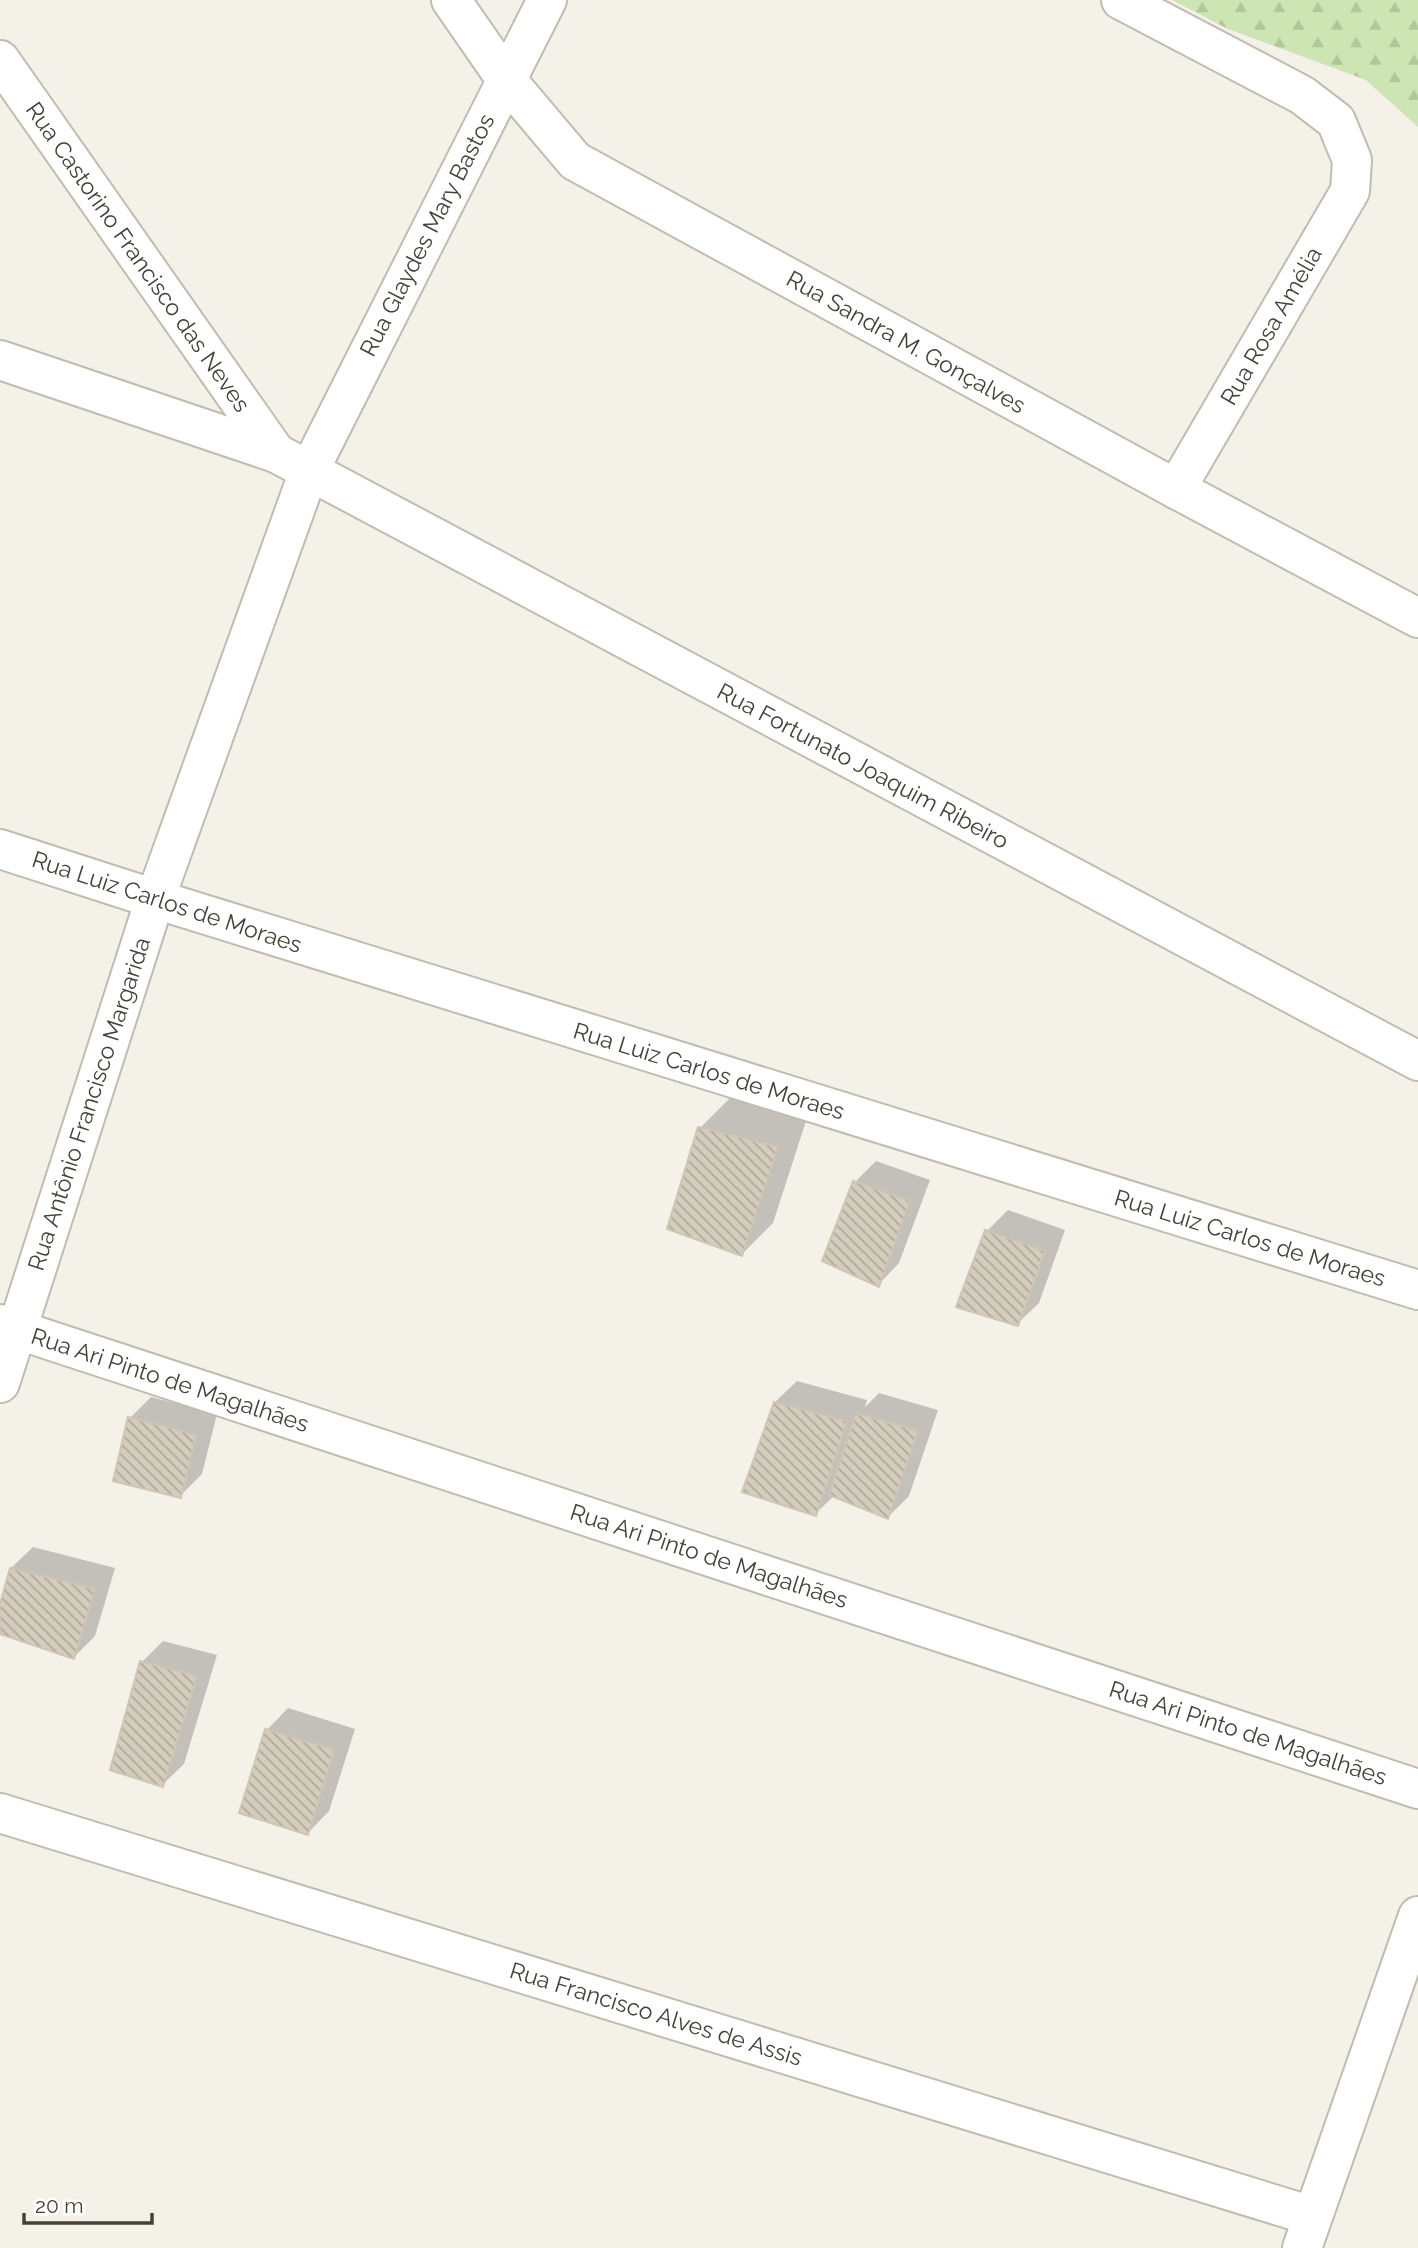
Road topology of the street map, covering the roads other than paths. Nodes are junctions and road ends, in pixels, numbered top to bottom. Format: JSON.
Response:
{"nodes":[{"id":1,"x":451,"y":0,"type":"edge"},
{"id":2,"x":547,"y":0,"type":"edge"},
{"id":3,"x":1121,"y":0,"type":"edge"},
{"id":4,"x":0,"y":60,"type":"edge"},
{"id":5,"x":505,"y":78,"type":"junction"},
{"id":6,"x":0,"y":360,"type":"edge"},
{"id":7,"x":293,"y":462,"type":"junction"},
{"id":8,"x":1176,"y":489,"type":"junction"},
{"id":9,"x":1418,"y":618,"type":"edge"},
{"id":10,"x":0,"y":849,"type":"edge"},
{"id":11,"x":155,"y":900,"type":"junction"},
{"id":12,"x":1418,"y":1061,"type":"edge"},
{"id":13,"x":1418,"y":1290,"type":"edge"},
{"id":14,"x":8,"y":1327,"type":"edge"},
{"id":15,"x":0,"y":1383,"type":"edge"},
{"id":16,"x":1418,"y":1789,"type":"edge"},
{"id":17,"x":0,"y":1812,"type":"edge"},
{"id":18,"x":1418,"y":1916,"type":"edge"},
{"id":19,"x":1307,"y":2232,"type":"edge"}],
"edges":[{"from":1,"to":5,"type":"street","name":"Rua Sandra M. Gonçalves"},
{"from":2,"to":5,"type":"street","name":"Rua Glaydes Mary Bastos"},
{"from":3,"to":8,"type":"street","name":"Rua Rosa Amélia"},
{"from":4,"to":7,"type":"street","name":"Rua Castorino Francisco das Neves"},
{"from":5,"to":7,"type":"street","name":"Rua Glaydes Mary Bastos"},
{"from":5,"to":8,"type":"street","name":"Rua Sandra M. Gonçalves"},
{"from":6,"to":7,"type":"street","name":"Rua Fortunato Joaquim Ribeiro"},
{"from":7,"to":11,"type":"street","name":"Rua Antônio Francisco Margarida"},
{"from":7,"to":12,"type":"street","name":"Rua Fortunato Joaquim Ribeiro"},
{"from":8,"to":9,"type":"street","name":"Rua Sandra M. Gonçalves"},
{"from":10,"to":11,"type":"street","name":"Rua Luiz Carlos de Moraes"},
{"from":11,"to":13,"type":"street","name":"Rua Luiz Carlos de Moraes"},
{"from":11,"to":14,"type":"street","name":"Rua Antônio Francisco Margarida"},
{"from":14,"to":15,"type":"street","name":"Rua Antônio Francisco Margarida"},
{"from":14,"to":16,"type":"street","name":"Rua Ari Pinto de Magalhães"},
{"from":17,"to":19,"type":"street","name":"Rua Francisco Alves de Assis"},
{"from":18,"to":19,"type":"street"}]}
